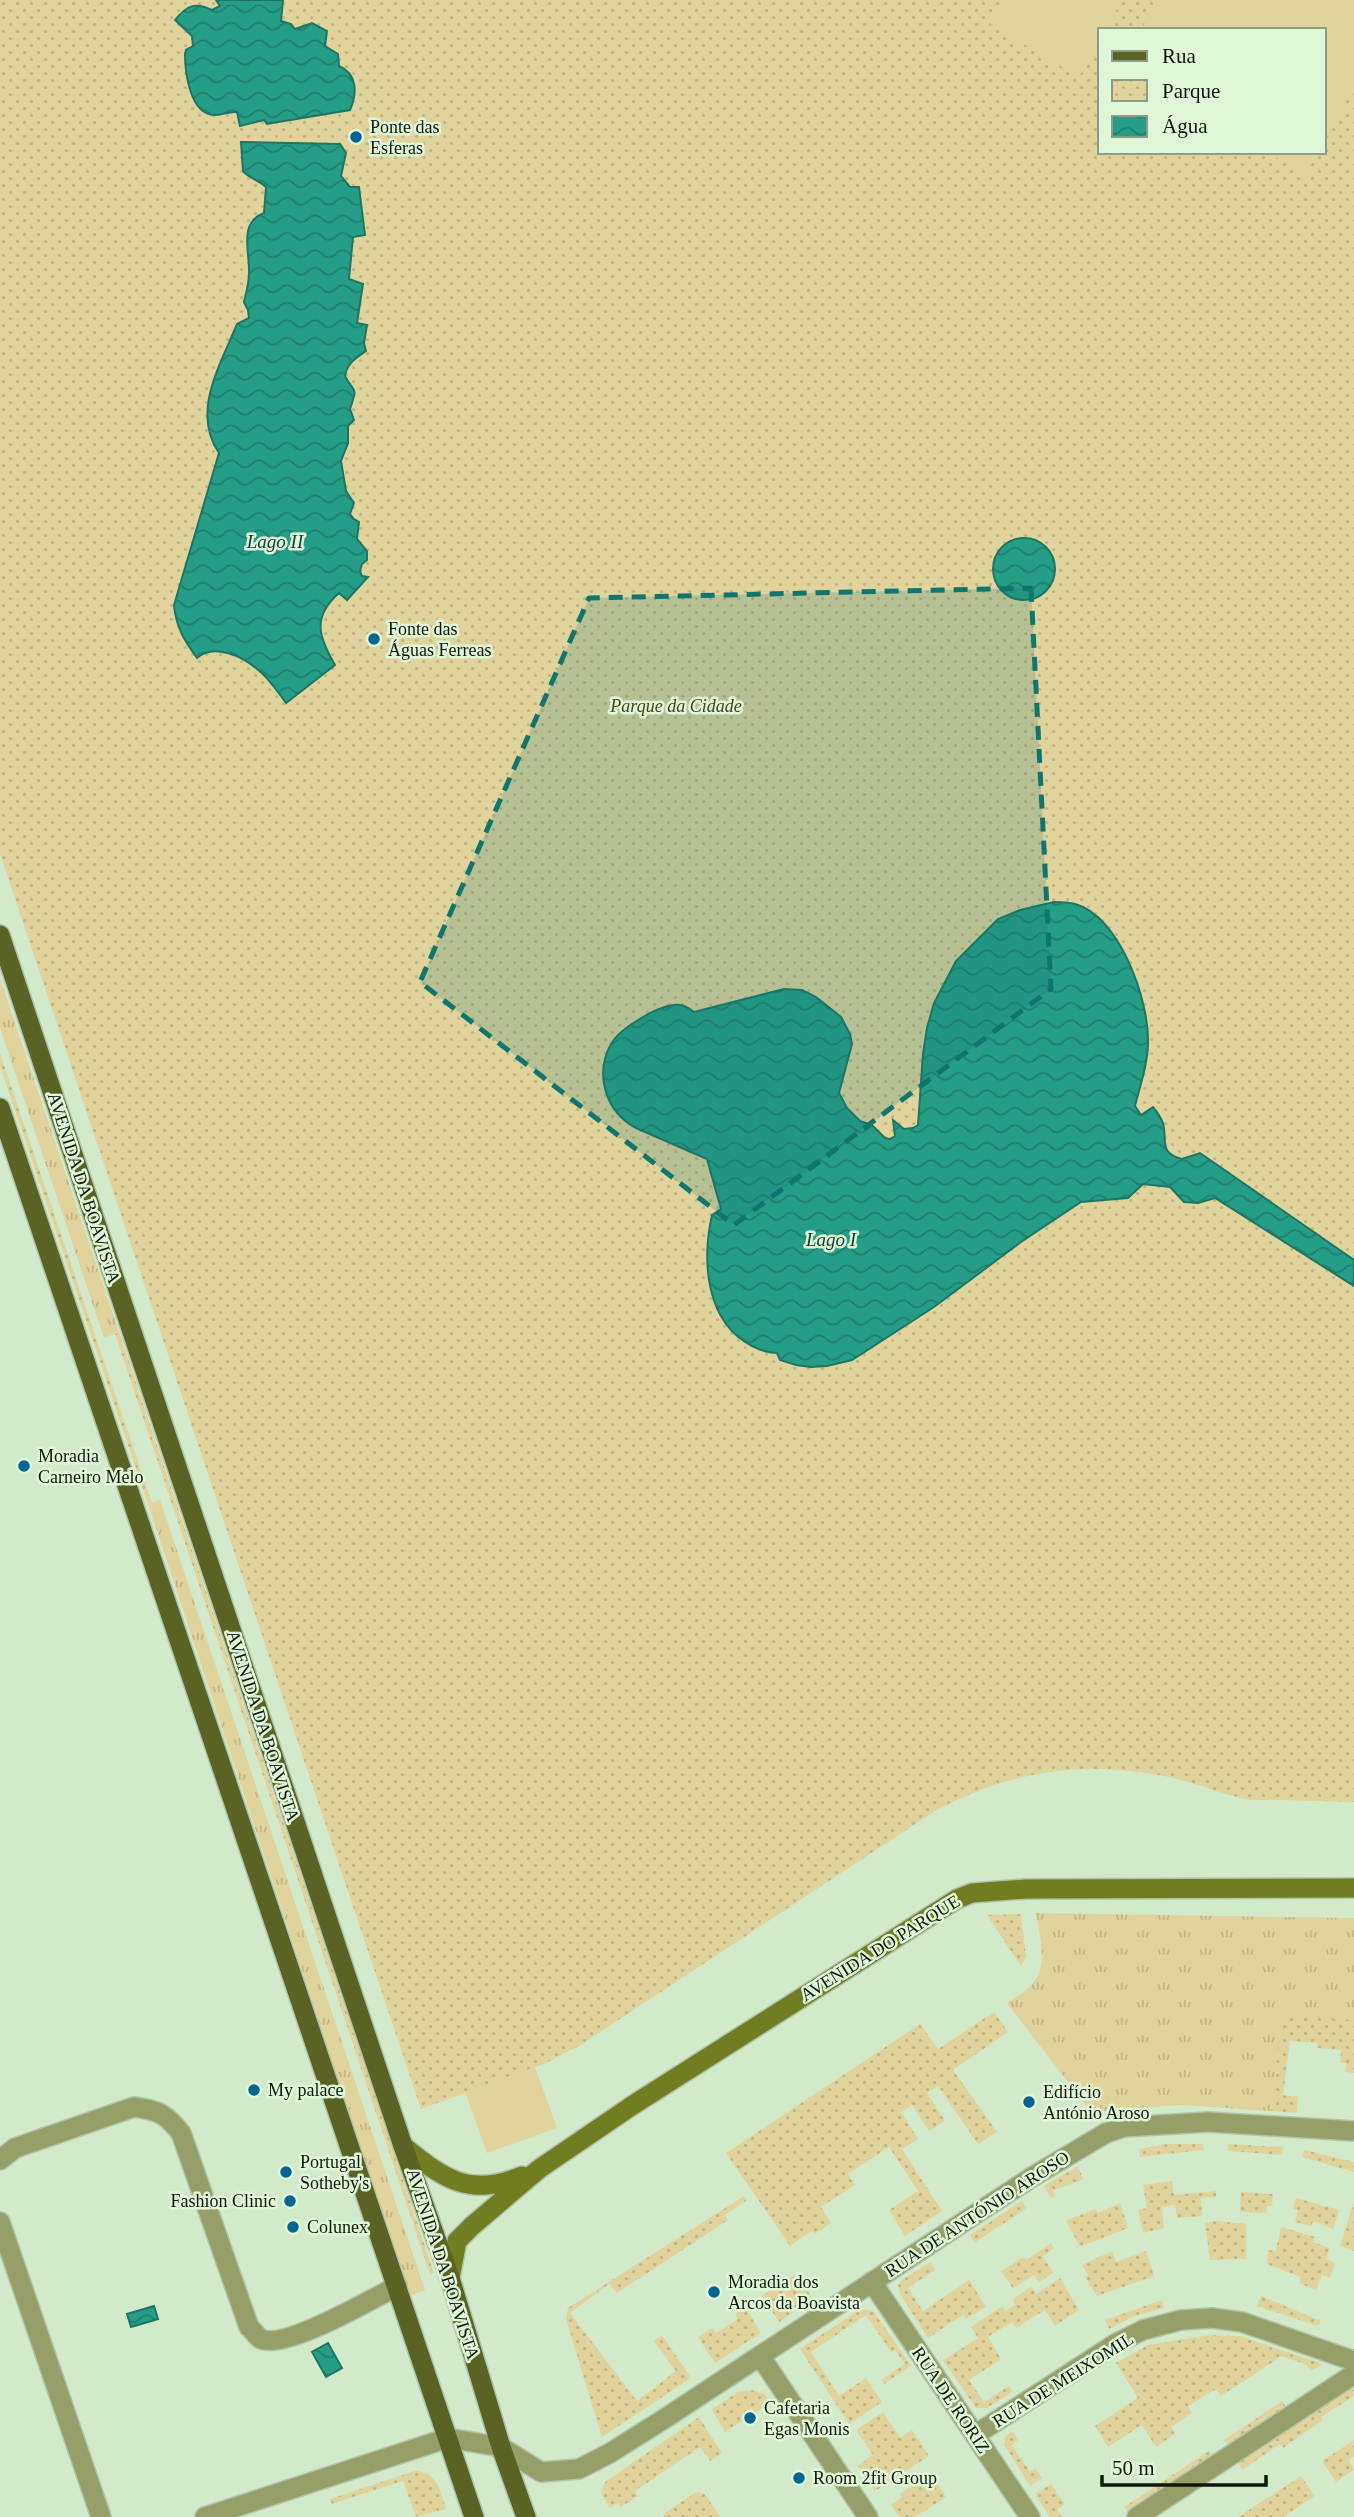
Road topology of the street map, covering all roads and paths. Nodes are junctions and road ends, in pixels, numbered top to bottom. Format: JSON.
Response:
{"nodes":[{"id":1,"x":0,"y":935,"type":"edge"},
{"id":2,"x":0,"y":1108,"type":"edge"},
{"id":3,"x":1354,"y":1888,"type":"edge"},
{"id":4,"x":1329,"y":2131,"type":"junction"},
{"id":5,"x":1354,"y":2132,"type":"edge"},
{"id":6,"x":1354,"y":2141,"type":"edge"},
{"id":7,"x":403,"y":2146,"type":"junction"},
{"id":8,"x":0,"y":2160,"type":"edge"},
{"id":9,"x":539,"y":2169,"type":"junction"},
{"id":10,"x":0,"y":2222,"type":"edge"},
{"id":11,"x":450,"y":2278,"type":"junction"},
{"id":12,"x":872,"y":2282,"type":"junction"},
{"id":13,"x":397,"y":2286,"type":"junction"},
{"id":14,"x":760,"y":2357,"type":"junction"},
{"id":15,"x":1354,"y":2361,"type":"edge"},
{"id":16,"x":1354,"y":2374,"type":"edge"},
{"id":17,"x":975,"y":2435,"type":"junction"},
{"id":18,"x":448,"y":2438,"type":"junction"},
{"id":19,"x":501,"y":2447,"type":"junction"},
{"id":20,"x":101,"y":2517,"type":"edge"},
{"id":21,"x":205,"y":2517,"type":"edge"},
{"id":22,"x":474,"y":2517,"type":"edge"},
{"id":23,"x":526,"y":2517,"type":"edge"},
{"id":24,"x":868,"y":2517,"type":"edge"},
{"id":25,"x":1030,"y":2517,"type":"edge"},
{"id":26,"x":1137,"y":2517,"type":"edge"}],
"edges":[{"from":1,"to":7,"type":"main road","name":"AVENIDA DA BOAVISTA"},
{"from":2,"to":13,"type":"main road"},
{"from":3,"to":9,"type":"main road","name":"AVENIDA DO PARQUE"},
{"from":4,"to":5,"type":"street","name":"RUA DE ANTÓNIO AROSO"},
{"from":4,"to":6,"type":"street"},
{"from":4,"to":12,"type":"street","name":"RUA DE ANTÓNIO AROSO"},
{"from":7,"to":9,"type":"main road","name":"AVENIDA DO PARQUE"},
{"from":7,"to":11,"type":"main road","name":"AVENIDA DA BOAVISTA"},
{"from":8,"to":13,"type":"street"},
{"from":9,"to":11,"type":"main road","name":"AVENIDA DO PARQUE"},
{"from":10,"to":20,"type":"street"},
{"from":11,"to":19,"type":"main road","name":"AVENIDA DA BOAVISTA"},
{"from":12,"to":14,"type":"street","name":"RUA DE ANTÓNIO AROSO"},
{"from":12,"to":17,"type":"street","name":"RUA DE RORIZ"},
{"from":13,"to":18,"type":"main road"},
{"from":14,"to":19,"type":"street","name":"RUA DE ANTÓNIO AROSO"},
{"from":14,"to":24,"type":"street"},
{"from":15,"to":17,"type":"street","name":"RUA DE MEIXOMIL"},
{"from":16,"to":26,"type":"street"},
{"from":17,"to":25,"type":"street","name":"RUA DE RORIZ"},
{"from":18,"to":19,"type":"street","name":"RUA DE ANTÓNIO AROSO"},
{"from":18,"to":21,"type":"street"},
{"from":18,"to":22,"type":"main road"},
{"from":19,"to":23,"type":"main road","name":"AVENIDA DA BOAVISTA"}]}
